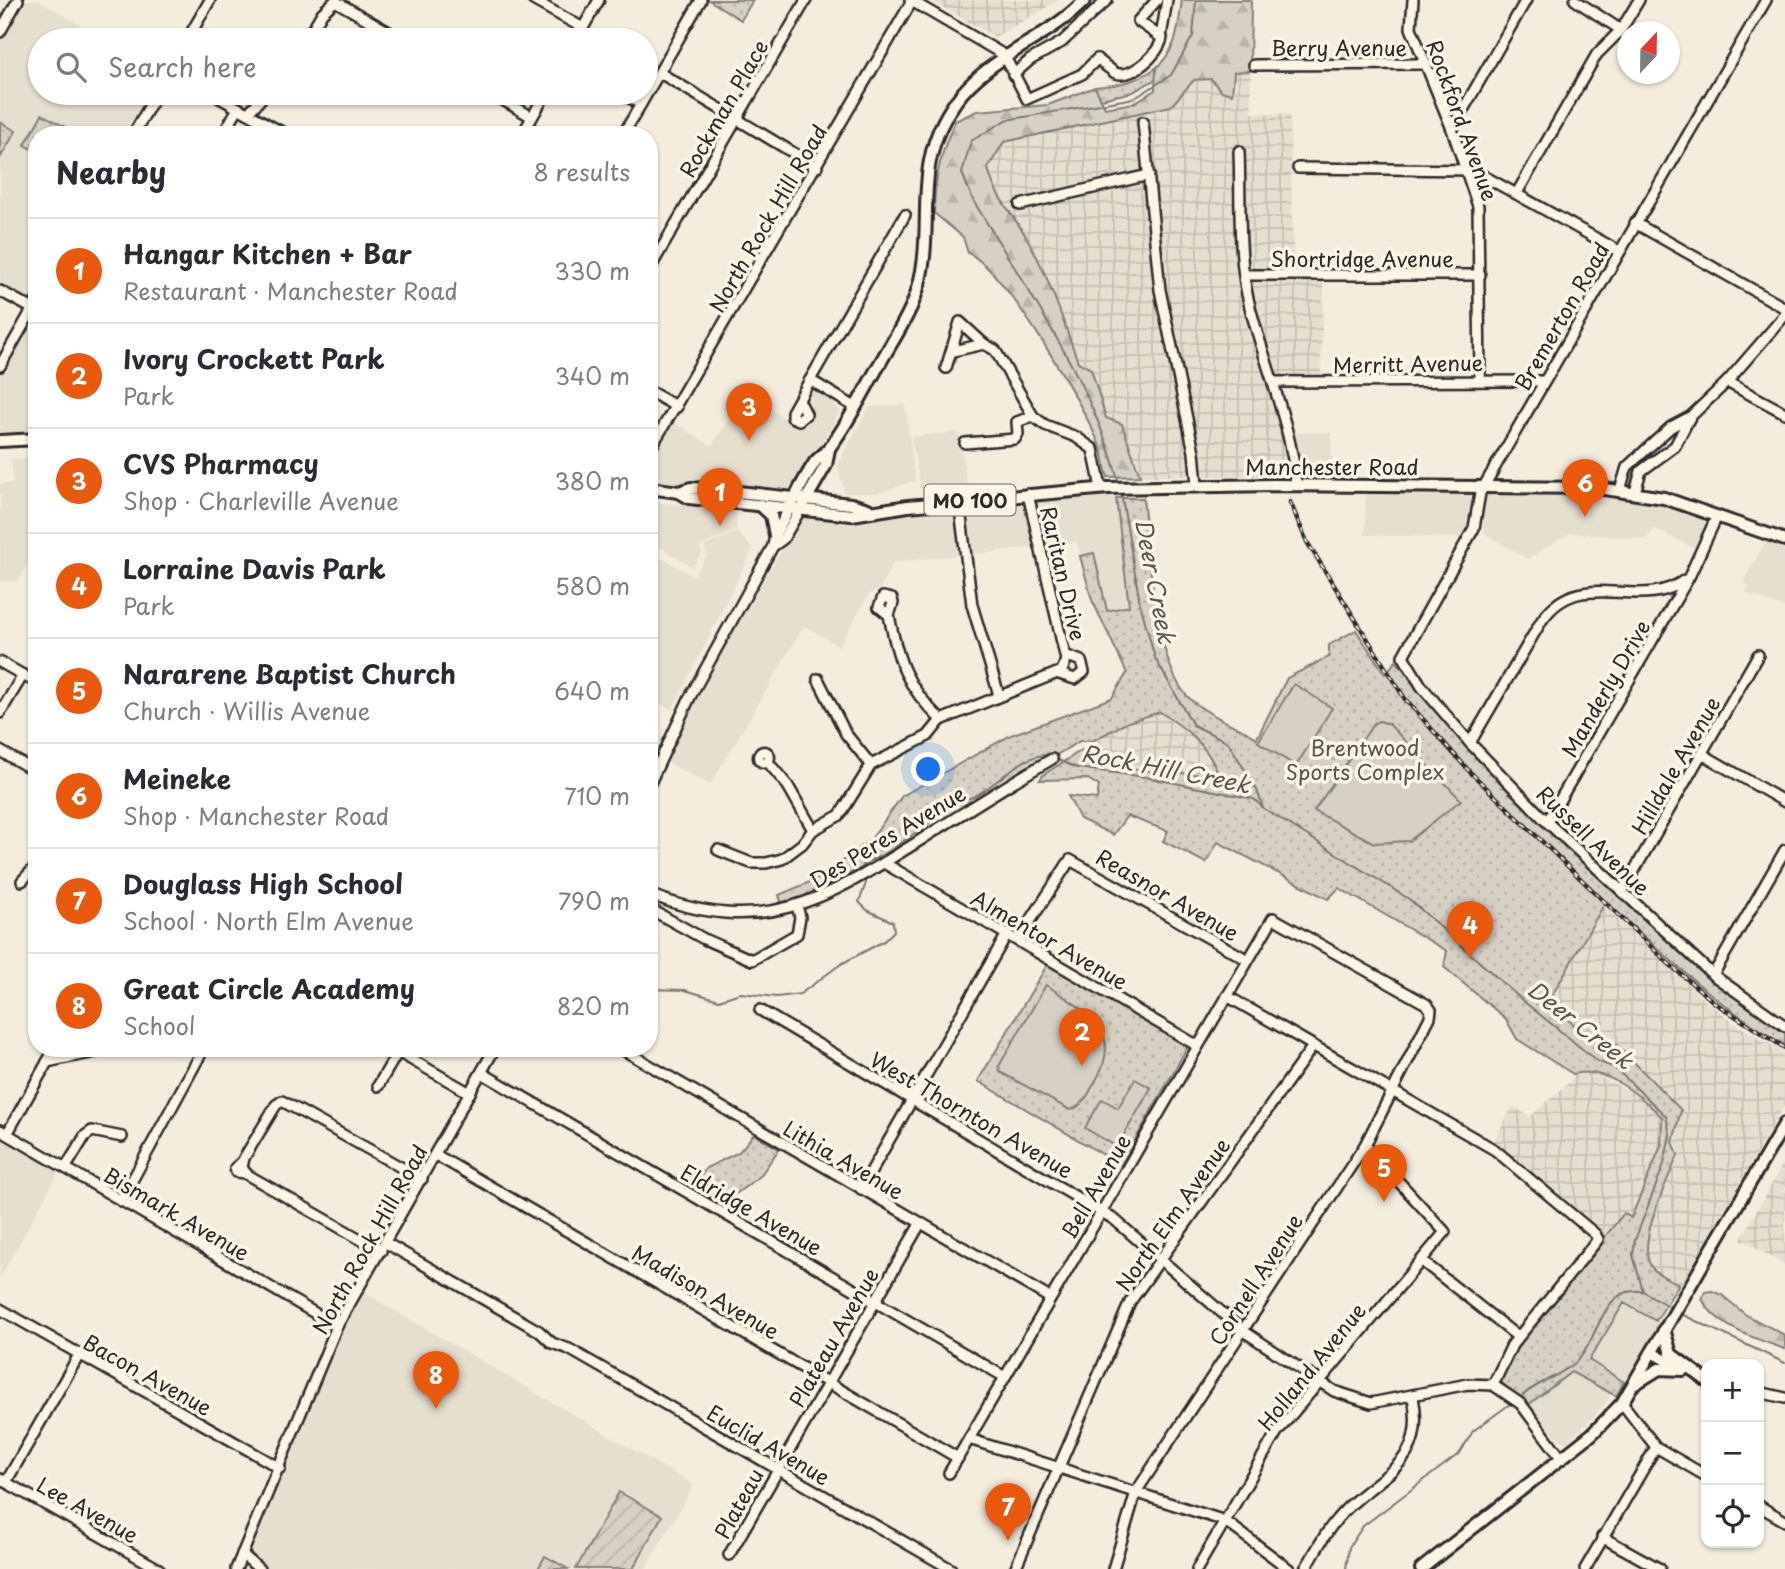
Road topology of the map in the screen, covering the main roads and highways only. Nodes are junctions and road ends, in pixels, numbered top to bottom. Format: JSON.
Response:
{"nodes":[{"id":1,"x":1085,"y":0,"type":"edge"},
{"id":2,"x":28,"y":439,"type":"edge"},
{"id":3,"x":0,"y":441,"type":"edge"},
{"id":4,"x":829,"y":449,"type":"junction"},
{"id":5,"x":816,"y":482,"type":"junction"},
{"id":6,"x":658,"y":489,"type":"edge"},
{"id":7,"x":679,"y":492,"type":"junction"},
{"id":8,"x":801,"y":498,"type":"junction"},
{"id":9,"x":826,"y":502,"type":"junction"},
{"id":10,"x":760,"y":506,"type":"junction"},
{"id":11,"x":795,"y":509,"type":"junction"},
{"id":12,"x":871,"y":510,"type":"junction"},
{"id":13,"x":774,"y":540,"type":"road end"},
{"id":14,"x":1785,"y":540,"type":"edge"},
{"id":15,"x":1785,"y":1123,"type":"edge"},
{"id":16,"x":1667,"y":1325,"type":"junction"},
{"id":17,"x":1683,"y":1370,"type":"road end"},
{"id":18,"x":1701,"y":1376,"type":"edge"},
{"id":19,"x":1633,"y":1385,"type":"junction"},
{"id":20,"x":1421,"y":1569,"type":"edge"}],
"edges":[{"from":1,"to":4,"type":"main road"},
{"from":2,"to":3,"type":"main road"},
{"from":4,"to":5,"type":"main road"},
{"from":4,"to":8,"type":"main road"},
{"from":5,"to":8,"type":"main road"},
{"from":5,"to":9,"type":"main road"},
{"from":6,"to":7,"type":"main road","name":"Manchester Road","number":"MO 100"},
{"from":7,"to":8,"type":"main road","name":"Manchester Road","number":"MO 100"},
{"from":7,"to":10,"type":"main road","name":"Manchester Road","number":"MO 100"},
{"from":8,"to":9,"type":"main road","name":"Manchester Road","number":"MO 100"},
{"from":8,"to":11,"type":"main road"},
{"from":9,"to":12,"type":"main road","name":"Manchester Road","number":"MO 100"},
{"from":10,"to":11,"type":"main road","name":"Manchester Road","number":"MO 100"},
{"from":10,"to":13,"type":"main road"},
{"from":11,"to":12,"type":"main road","name":"Manchester Road","number":"MO 100"},
{"from":12,"to":14,"type":"main road","name":"Manchester Road","number":"MO 100"},
{"from":15,"to":16,"type":"main road"},
{"from":16,"to":18,"type":"main road"},
{"from":16,"to":19,"type":"main road"},
{"from":17,"to":19,"type":"main road"},
{"from":19,"to":20,"type":"main road"}]}
